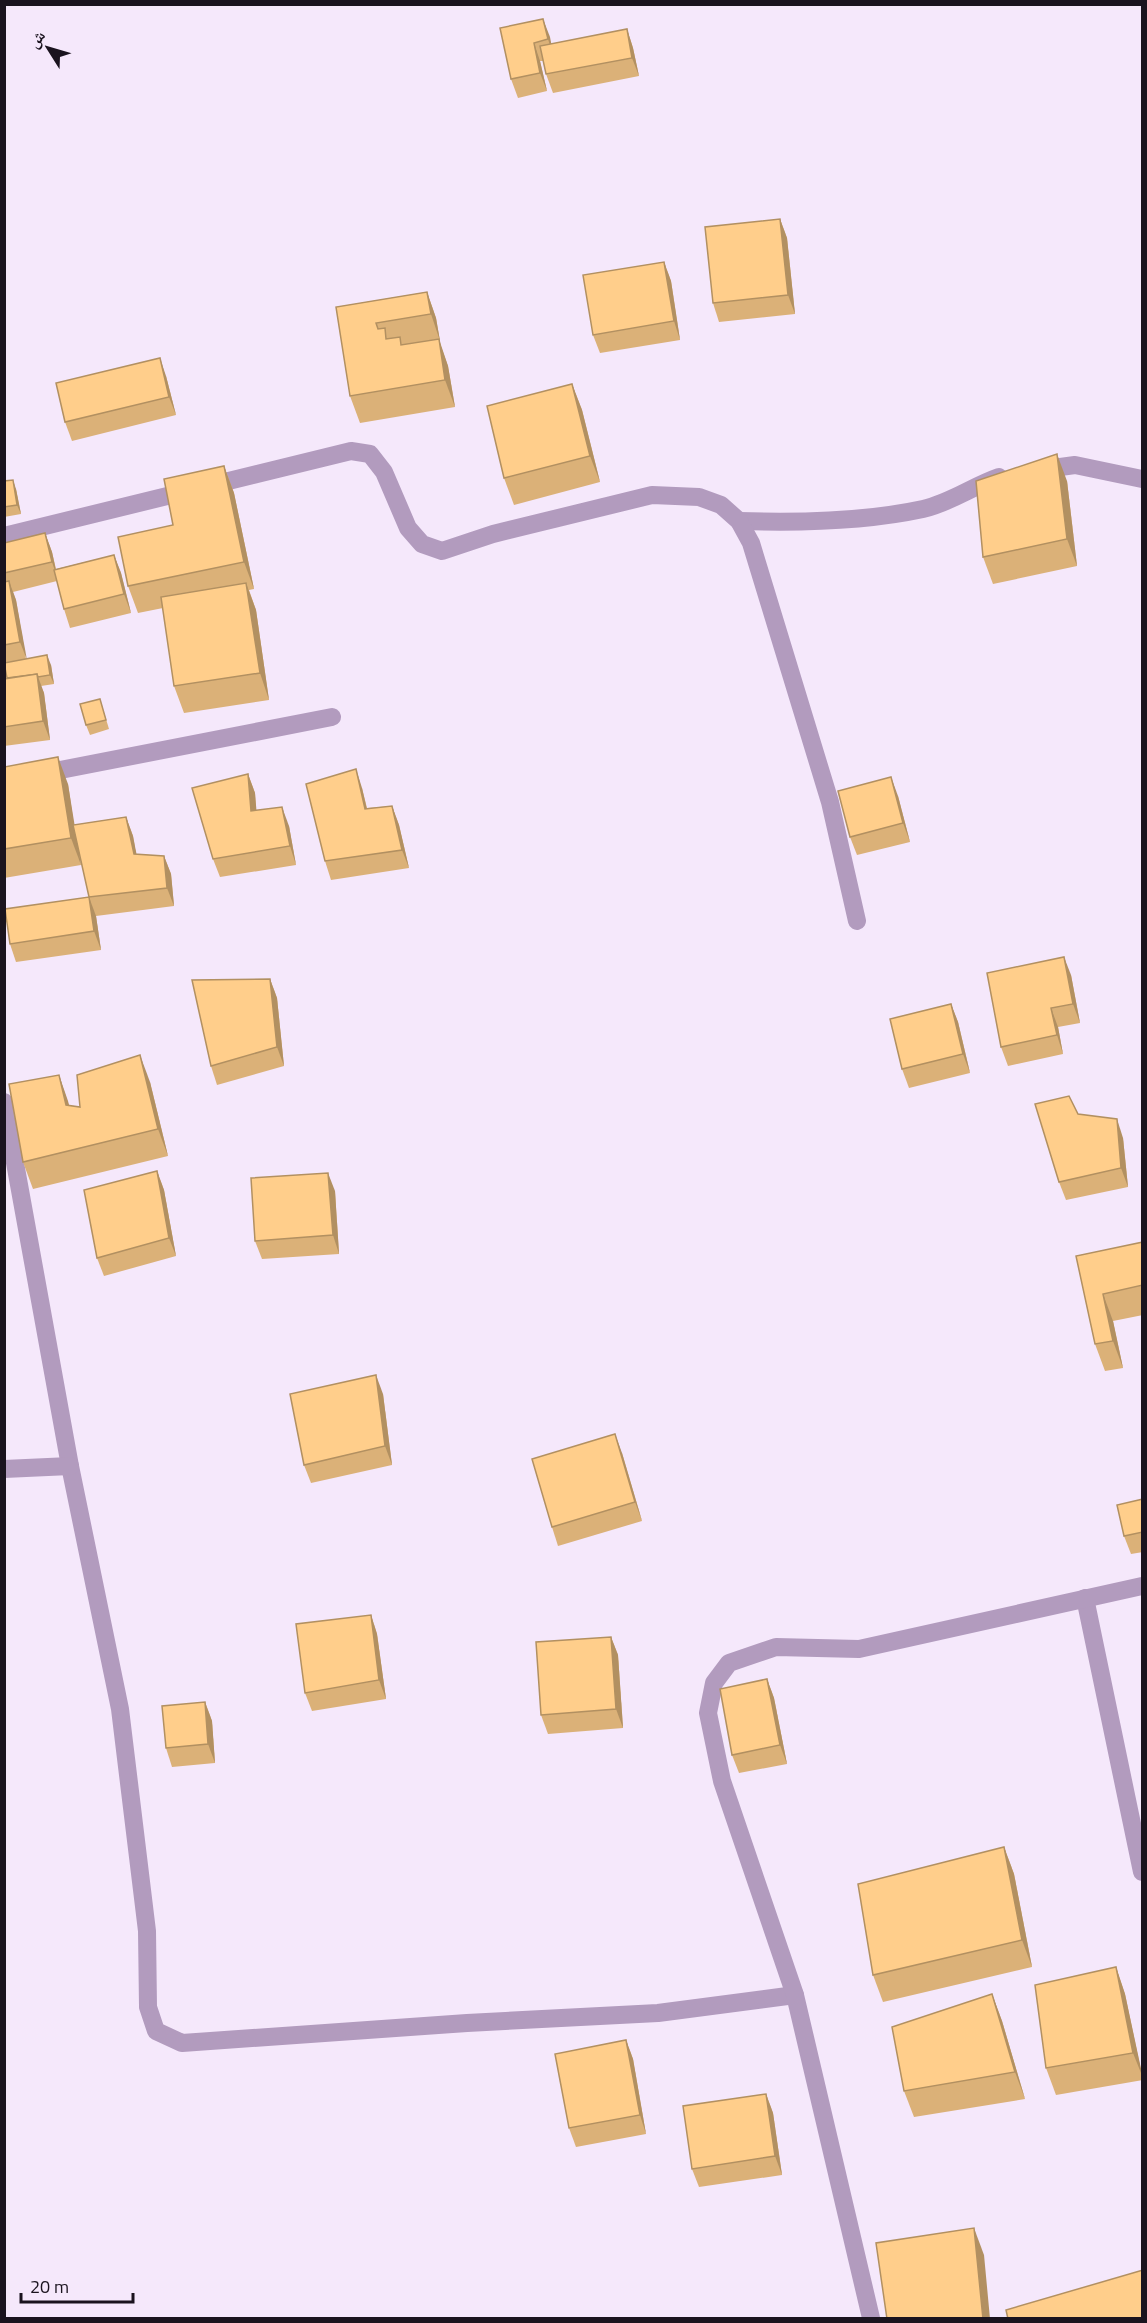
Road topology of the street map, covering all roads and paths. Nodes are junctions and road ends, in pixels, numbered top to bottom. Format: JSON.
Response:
{"nodes":[{"id":1,"x":1143,"y":479,"type":"edge"},
{"id":2,"x":739,"y":521,"type":"junction"},
{"id":3,"x":4,"y":536,"type":"edge"},
{"id":4,"x":332,"y":717,"type":"dead end"},
{"id":5,"x":4,"y":781,"type":"edge"},
{"id":6,"x":857,"y":921,"type":"dead end"},
{"id":7,"x":4,"y":1102,"type":"edge"},
{"id":8,"x":70,"y":1466,"type":"junction"},
{"id":9,"x":4,"y":1468,"type":"edge"},
{"id":10,"x":1143,"y":1586,"type":"edge"},
{"id":11,"x":1085,"y":1598,"type":"junction"},
{"id":12,"x":1143,"y":1872,"type":"edge"},
{"id":13,"x":795,"y":1995,"type":"junction"},
{"id":14,"x":871,"y":2319,"type":"edge"}],
"edges":[{"from":1,"to":2,"type":"street"},
{"from":2,"to":3,"type":"street"},
{"from":2,"to":6,"type":"street"},
{"from":4,"to":5,"type":"street"},
{"from":7,"to":8,"type":"street"},
{"from":8,"to":9,"type":"street"},
{"from":8,"to":13,"type":"street"},
{"from":10,"to":11,"type":"street"},
{"from":11,"to":12,"type":"street"},
{"from":11,"to":13,"type":"street"},
{"from":13,"to":14,"type":"street"}]}
